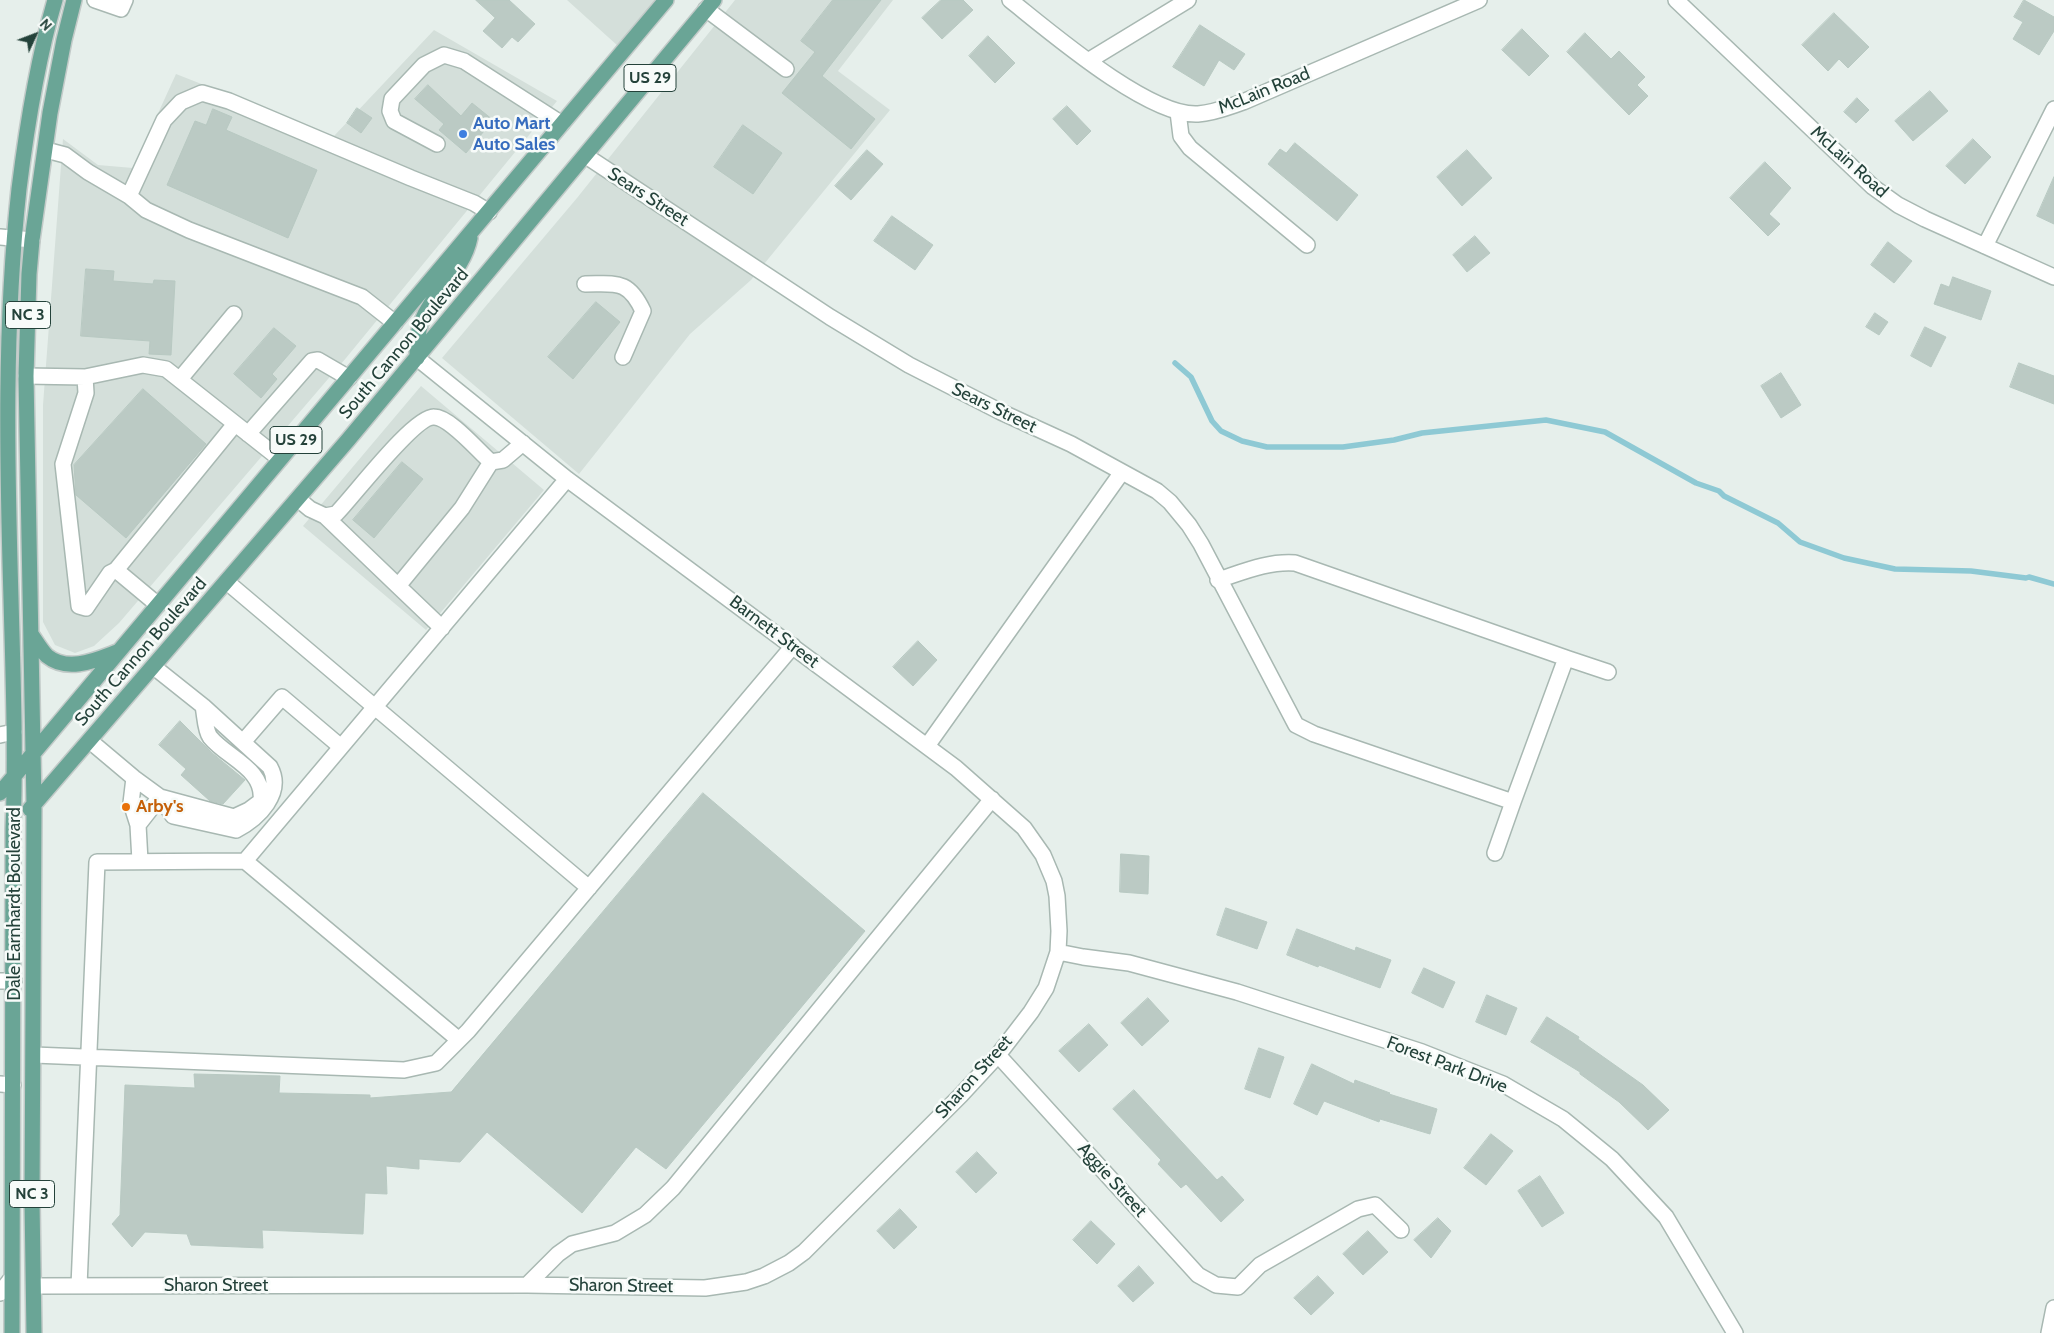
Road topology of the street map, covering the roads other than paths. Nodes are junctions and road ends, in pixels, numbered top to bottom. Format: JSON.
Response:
{"nodes":[{"id":1,"x":56,"y":0,"type":"edge"},
{"id":2,"x":74,"y":0,"type":"edge"},
{"id":3,"x":95,"y":0,"type":"edge"},
{"id":4,"x":125,"y":0,"type":"edge"},
{"id":5,"x":666,"y":0,"type":"edge"},
{"id":6,"x":1010,"y":0,"type":"edge"},
{"id":7,"x":1188,"y":0,"type":"edge"},
{"id":8,"x":1478,"y":0,"type":"edge"},
{"id":9,"x":1676,"y":0,"type":"edge"},
{"id":10,"x":710,"y":4,"type":"edge"},
{"id":11,"x":1088,"y":61,"type":"junction"},
{"id":12,"x":786,"y":69,"type":"dead end"},
{"id":13,"x":2054,"y":109,"type":"edge"},
{"id":14,"x":1178,"y":112,"type":"junction"},
{"id":15,"x":562,"y":124,"type":"junction"},
{"id":16,"x":438,"y":144,"type":"dead end"},
{"id":17,"x":46,"y":150,"type":"junction"},
{"id":18,"x":586,"y":156,"type":"junction"},
{"id":19,"x":129,"y":196,"type":"junction"},
{"id":20,"x":489,"y":212,"type":"junction"},
{"id":21,"x":471,"y":232,"type":"junction"},
{"id":22,"x":7,"y":238,"type":"edge"},
{"id":23,"x":32,"y":240,"type":"junction"},
{"id":24,"x":1307,"y":246,"type":"dead end"},
{"id":25,"x":1985,"y":246,"type":"junction"},
{"id":26,"x":2054,"y":277,"type":"edge"},
{"id":27,"x":585,"y":284,"type":"dead end"},
{"id":28,"x":234,"y":314,"type":"dead end"},
{"id":29,"x":395,"y":323,"type":"junction"},
{"id":30,"x":623,"y":357,"type":"dead end"},
{"id":31,"x":416,"y":358,"type":"junction"},
{"id":32,"x":26,"y":376,"type":"junction"},
{"id":33,"x":85,"y":377,"type":"junction"},
{"id":34,"x":348,"y":378,"type":"junction"},
{"id":35,"x":180,"y":380,"type":"junction"},
{"id":36,"x":235,"y":424,"type":"junction"},
{"id":37,"x":248,"y":434,"type":"junction"},
{"id":38,"x":522,"y":443,"type":"junction"},
{"id":39,"x":280,"y":459,"type":"junction"},
{"id":40,"x":491,"y":462,"type":"junction"},
{"id":41,"x":1122,"y":472,"type":"junction"},
{"id":42,"x":567,"y":479,"type":"junction"},
{"id":43,"x":298,"y":499,"type":"junction"},
{"id":44,"x":325,"y":516,"type":"junction"},
{"id":45,"x":5,"y":552,"type":"edge"},
{"id":46,"x":116,"y":570,"type":"junction"},
{"id":47,"x":1218,"y":580,"type":"junction"},
{"id":48,"x":227,"y":582,"type":"junction"},
{"id":49,"x":398,"y":586,"type":"junction"},
{"id":50,"x":158,"y":605,"type":"junction"},
{"id":51,"x":442,"y":628,"type":"junction"},
{"id":52,"x":30,"y":634,"type":"junction"},
{"id":53,"x":793,"y":646,"type":"junction"},
{"id":54,"x":119,"y":651,"type":"junction"},
{"id":55,"x":1566,"y":658,"type":"junction"},
{"id":56,"x":154,"y":667,"type":"junction"},
{"id":57,"x":1608,"y":672,"type":"dead end"},
{"id":58,"x":203,"y":706,"type":"junction"},
{"id":59,"x":376,"y":706,"type":"junction"},
{"id":60,"x":7,"y":733,"type":"edge"},
{"id":61,"x":90,"y":741,"type":"junction"},
{"id":62,"x":243,"y":742,"type":"junction"},
{"id":63,"x":927,"y":746,"type":"junction"},
{"id":64,"x":341,"y":747,"type":"junction"},
{"id":65,"x":33,"y":754,"type":"junction"},
{"id":66,"x":15,"y":775,"type":"junction"},
{"id":67,"x":134,"y":778,"type":"junction"},
{"id":68,"x":0,"y":793,"type":"edge"},
{"id":69,"x":160,"y":797,"type":"junction"},
{"id":70,"x":992,"y":800,"type":"junction"},
{"id":71,"x":1513,"y":802,"type":"junction"},
{"id":72,"x":34,"y":805,"type":"junction"},
{"id":73,"x":138,"y":826,"type":"junction"},
{"id":74,"x":13,"y":829,"type":"junction"},
{"id":75,"x":0,"y":844,"type":"edge"},
{"id":76,"x":1495,"y":853,"type":"dead end"},
{"id":77,"x":245,"y":860,"type":"junction"},
{"id":78,"x":140,"y":861,"type":"junction"},
{"id":79,"x":589,"y":888,"type":"junction"},
{"id":80,"x":1058,"y":952,"type":"junction"},
{"id":81,"x":7,"y":981,"type":"edge"},
{"id":82,"x":459,"y":1040,"type":"junction"},
{"id":83,"x":34,"y":1055,"type":"junction"},
{"id":84,"x":998,"y":1055,"type":"junction"},
{"id":85,"x":89,"y":1056,"type":"junction"},
{"id":86,"x":7,"y":1085,"type":"edge"},
{"id":87,"x":7,"y":1148,"type":"edge"},
{"id":88,"x":1401,"y":1230,"type":"dead end"},
{"id":89,"x":11,"y":1279,"type":"junction"},
{"id":90,"x":528,"y":1285,"type":"junction"},
{"id":91,"x":34,"y":1286,"type":"junction"},
{"id":92,"x":79,"y":1286,"type":"junction"},
{"id":93,"x":0,"y":1293,"type":"edge"},
{"id":94,"x":2054,"y":1308,"type":"edge"},
{"id":95,"x":12,"y":1333,"type":"edge"},
{"id":96,"x":34,"y":1333,"type":"edge"},
{"id":97,"x":1735,"y":1333,"type":"edge"},
{"id":98,"x":2049,"y":1333,"type":"edge"}],
"edges":[{"from":1,"to":22,"type":"main road","name":"Dale Earnhardt Boulevard","number":"NC 3"},
{"from":2,"to":17,"type":"main road","name":"Dale Earnhardt Boulevard","number":"NC 3"},
{"from":3,"to":4,"type":"street"},
{"from":5,"to":15,"type":"main road","name":"South Cannon Boulevard","number":"US 29"},
{"from":6,"to":11,"type":"street","name":"McLain Road"},
{"from":7,"to":11,"type":"street"},
{"from":8,"to":14,"type":"street","name":"McLain Road"},
{"from":9,"to":25,"type":"street","name":"McLain Road"},
{"from":10,"to":12,"type":"street"},
{"from":10,"to":18,"type":"main road","name":"South Cannon Boulevard","number":"US 29"},
{"from":11,"to":14,"type":"street","name":"McLain Road"},
{"from":13,"to":25,"type":"street"},
{"from":14,"to":24,"type":"street"},
{"from":15,"to":16,"type":"street"},
{"from":15,"to":20,"type":"main road","name":"South Cannon Boulevard","number":"US 29"},
{"from":17,"to":19,"type":"street"},
{"from":17,"to":23,"type":"main road","name":"Dale Earnhardt Boulevard","number":"NC 3"},
{"from":18,"to":31,"type":"main road","name":"South Cannon Boulevard","number":"US 29"},
{"from":18,"to":41,"type":"street","name":"Sears Street"},
{"from":19,"to":20,"type":"street"},
{"from":19,"to":29,"type":"street"},
{"from":20,"to":21,"type":"main road","name":"South Cannon Boulevard","number":"US 29"},
{"from":21,"to":29,"type":"main road","name":"South Cannon Boulevard","number":"US 29"},
{"from":21,"to":31,"type":"main road","number":"US 29"},
{"from":22,"to":23,"type":"street"},
{"from":22,"to":45,"type":"main road","name":"Dale Earnhardt Boulevard","number":"NC 3"},
{"from":23,"to":32,"type":"main road","name":"Dale Earnhardt Boulevard","number":"NC 3"},
{"from":25,"to":26,"type":"street","name":"McLain Road"},
{"from":27,"to":30,"type":"street"},
{"from":28,"to":35,"type":"street"},
{"from":29,"to":34,"type":"main road","name":"South Cannon Boulevard","number":"US 29"},
{"from":31,"to":38,"type":"street","name":"Barnett Street"},
{"from":31,"to":43,"type":"main road","name":"South Cannon Boulevard","number":"US 29"},
{"from":32,"to":33,"type":"street"},
{"from":32,"to":52,"type":"main road","name":"Dale Earnhardt Boulevard","number":"NC 3"},
{"from":33,"to":35,"type":"street"},
{"from":33,"to":46,"type":"street"},
{"from":34,"to":37,"type":"street"},
{"from":34,"to":39,"type":"main road","name":"South Cannon Boulevard","number":"US 29"},
{"from":35,"to":36,"type":"street"},
{"from":36,"to":37,"type":"street"},
{"from":36,"to":46,"type":"street"},
{"from":37,"to":39,"type":"street"},
{"from":38,"to":40,"type":"street"},
{"from":38,"to":42,"type":"street","name":"Barnett Street"},
{"from":39,"to":50,"type":"main road","name":"South Cannon Boulevard","number":"US 29"},
{"from":40,"to":44,"type":"street"},
{"from":40,"to":49,"type":"street"},
{"from":41,"to":47,"type":"street","name":"Sears Street"},
{"from":41,"to":63,"type":"street"},
{"from":42,"to":51,"type":"street"},
{"from":42,"to":53,"type":"street","name":"Barnett Street"},
{"from":43,"to":44,"type":"street"},
{"from":43,"to":48,"type":"main road","name":"South Cannon Boulevard","number":"US 29"},
{"from":44,"to":49,"type":"street"},
{"from":45,"to":60,"type":"main road","name":"Dale Earnhardt Boulevard","number":"NC 3"},
{"from":46,"to":50,"type":"street"},
{"from":47,"to":55,"type":"street"},
{"from":47,"to":71,"type":"street","name":"Sears Street"},
{"from":48,"to":56,"type":"main road","name":"South Cannon Boulevard","number":"US 29"},
{"from":48,"to":59,"type":"street"},
{"from":49,"to":51,"type":"street"},
{"from":50,"to":54,"type":"main road","name":"South Cannon Boulevard","number":"US 29"},
{"from":51,"to":59,"type":"street"},
{"from":52,"to":54,"type":"main road"},
{"from":52,"to":65,"type":"main road","name":"Dale Earnhardt Boulevard","number":"NC 3"},
{"from":53,"to":63,"type":"street","name":"Barnett Street"},
{"from":53,"to":79,"type":"street"},
{"from":54,"to":65,"type":"main road","name":"South Cannon Boulevard","number":"US 29"},
{"from":55,"to":57,"type":"street"},
{"from":55,"to":71,"type":"street"},
{"from":56,"to":58,"type":"street"},
{"from":56,"to":61,"type":"main road","name":"South Cannon Boulevard","number":"US 29"},
{"from":58,"to":62,"type":"street"},
{"from":58,"to":69,"type":"street"},
{"from":59,"to":64,"type":"street"},
{"from":59,"to":79,"type":"street"},
{"from":60,"to":66,"type":"main road","name":"Dale Earnhardt Boulevard","number":"NC 3"},
{"from":61,"to":67,"type":"street"},
{"from":61,"to":72,"type":"main road","name":"South Cannon Boulevard","number":"US 29"},
{"from":62,"to":64,"type":"street"},
{"from":62,"to":69,"type":"street"},
{"from":63,"to":70,"type":"street","name":"Barnett Street"},
{"from":64,"to":77,"type":"street"},
{"from":65,"to":66,"type":"main road","name":"South Cannon Boulevard","number":"US 29"},
{"from":65,"to":72,"type":"main road","name":"Dale Earnhardt Boulevard","number":"NC 3"},
{"from":66,"to":68,"type":"main road","name":"South Cannon Boulevard","number":"US 29"},
{"from":66,"to":74,"type":"main road","name":"Dale Earnhardt Boulevard","number":"NC 3"},
{"from":67,"to":69,"type":"street"},
{"from":67,"to":73,"type":"street"},
{"from":69,"to":73,"type":"street"},
{"from":70,"to":80,"type":"street","name":"Barnett Street"},
{"from":70,"to":90,"type":"street"},
{"from":71,"to":76,"type":"street"},
{"from":72,"to":74,"type":"main road","name":"South Cannon Boulevard","number":"US 29"},
{"from":72,"to":83,"type":"main road","name":"Dale Earnhardt Boulevard","number":"NC 3"},
{"from":73,"to":78,"type":"street"},
{"from":74,"to":75,"type":"main road","name":"South Cannon Boulevard","number":"US 29"},
{"from":74,"to":81,"type":"main road","name":"Dale Earnhardt Boulevard","number":"NC 3"},
{"from":77,"to":78,"type":"street"},
{"from":77,"to":82,"type":"street"},
{"from":78,"to":85,"type":"street"},
{"from":79,"to":82,"type":"street"},
{"from":80,"to":84,"type":"street","name":"Sharon Street"},
{"from":80,"to":97,"type":"street","name":"Forest Park Drive"},
{"from":81,"to":86,"type":"main road","name":"Dale Earnhardt Boulevard","number":"NC 3"},
{"from":82,"to":85,"type":"street"},
{"from":83,"to":85,"type":"street"},
{"from":83,"to":91,"type":"main road","name":"Dale Earnhardt Boulevard","number":"NC 3"},
{"from":84,"to":88,"type":"street","name":"Aggie Street"},
{"from":84,"to":90,"type":"street","name":"Sharon Street"},
{"from":85,"to":92,"type":"street"},
{"from":86,"to":87,"type":"main road","name":"Dale Earnhardt Boulevard","number":"NC 3"},
{"from":87,"to":89,"type":"main road","name":"Dale Earnhardt Boulevard","number":"NC 3"},
{"from":89,"to":93,"type":"street"},
{"from":89,"to":95,"type":"main road","name":"Dale Earnhardt Boulevard","number":"NC 3"},
{"from":90,"to":92,"type":"street","name":"Sharon Street"},
{"from":91,"to":92,"type":"street","name":"Sharon Street"},
{"from":91,"to":96,"type":"main road","name":"Dale Earnhardt Boulevard","number":"NC 3"},
{"from":94,"to":98,"type":"street"}]}
